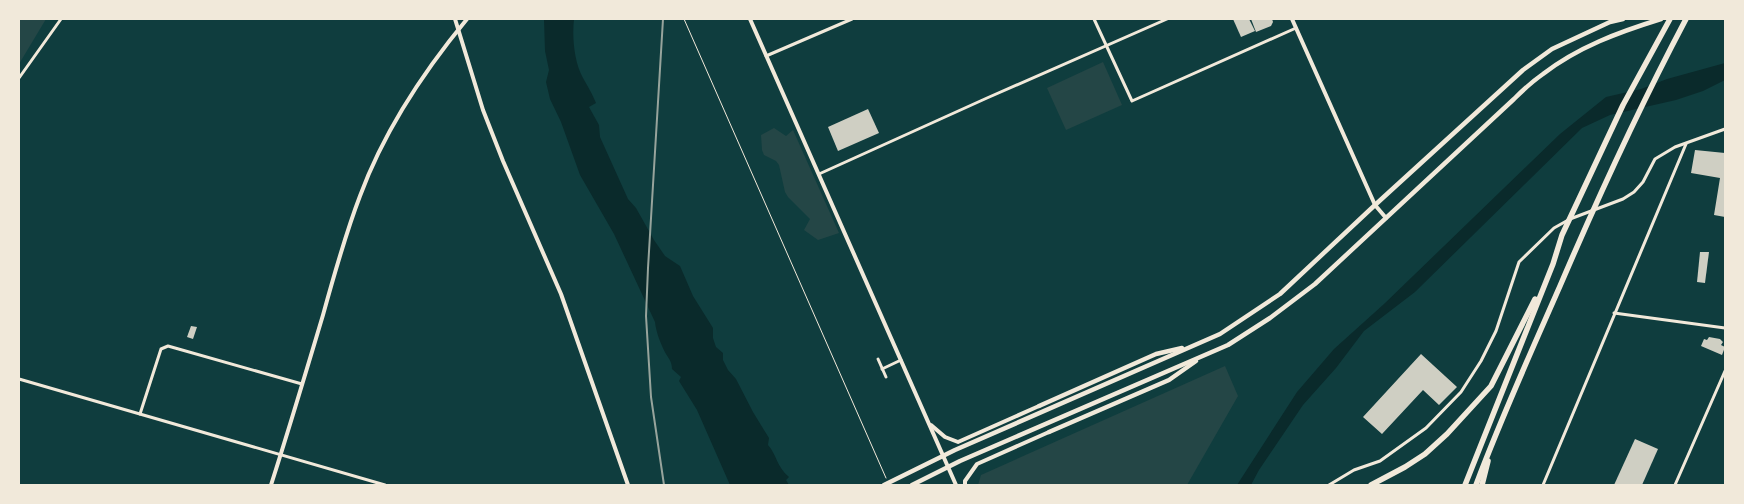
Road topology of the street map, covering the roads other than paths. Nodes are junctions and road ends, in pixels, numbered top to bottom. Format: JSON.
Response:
{"nodes":[{"id":1,"x":62,"y":19,"type":"edge"},
{"id":2,"x":455,"y":19,"type":"edge"},
{"id":3,"x":468,"y":19,"type":"edge"},
{"id":4,"x":750,"y":19,"type":"edge"},
{"id":5,"x":852,"y":19,"type":"edge"},
{"id":6,"x":1094,"y":19,"type":"edge"},
{"id":7,"x":1167,"y":19,"type":"edge"},
{"id":8,"x":1292,"y":19,"type":"edge"},
{"id":9,"x":1623,"y":19,"type":"edge"},
{"id":10,"x":1660,"y":19,"type":"edge"},
{"id":11,"x":1669,"y":19,"type":"edge"},
{"id":12,"x":1686,"y":19,"type":"edge"},
{"id":13,"x":1637,"y":26,"type":"junction"},
{"id":14,"x":1296,"y":28,"type":"junction"},
{"id":15,"x":1106,"y":45,"type":"junction"},
{"id":16,"x":766,"y":56,"type":"junction"},
{"id":17,"x":19,"y":78,"type":"edge"},
{"id":18,"x":1725,"y":129,"type":"edge"},
{"id":19,"x":1686,"y":143,"type":"junction"},
{"id":20,"x":819,"y":174,"type":"junction"},
{"id":21,"x":1375,"y":205,"type":"junction"},
{"id":22,"x":1386,"y":218,"type":"junction"},
{"id":23,"x":1553,"y":264,"type":"junction"},
{"id":24,"x":1614,"y":313,"type":"junction"},
{"id":25,"x":1725,"y":328,"type":"edge"},
{"id":26,"x":1194,"y":346,"type":"junction"},
{"id":27,"x":1204,"y":355,"type":"junction"},
{"id":28,"x":878,"y":359,"type":"dead end"},
{"id":29,"x":901,"y":360,"type":"junction"},
{"id":30,"x":882,"y":369,"type":"junction"},
{"id":31,"x":1725,"y":372,"type":"edge"},
{"id":32,"x":886,"y":377,"type":"dead end"},
{"id":33,"x":19,"y":380,"type":"edge"},
{"id":34,"x":302,"y":384,"type":"junction"},
{"id":35,"x":1038,"y":406,"type":"joint"},
{"id":36,"x":140,"y":414,"type":"junction"},
{"id":37,"x":930,"y":424,"type":"junction"},
{"id":38,"x":1498,"y":427,"type":"junction"},
{"id":39,"x":1049,"y":432,"type":"joint"},
{"id":40,"x":280,"y":456,"type":"junction"},
{"id":41,"x":271,"y":485,"type":"edge"},
{"id":42,"x":385,"y":485,"type":"edge"},
{"id":43,"x":628,"y":485,"type":"edge"},
{"id":44,"x":884,"y":485,"type":"edge"},
{"id":45,"x":912,"y":485,"type":"edge"},
{"id":46,"x":956,"y":485,"type":"edge"},
{"id":47,"x":965,"y":485,"type":"edge"},
{"id":48,"x":1329,"y":485,"type":"edge"},
{"id":49,"x":1371,"y":485,"type":"edge"},
{"id":50,"x":1464,"y":485,"type":"edge"},
{"id":51,"x":1476,"y":485,"type":"edge"},
{"id":52,"x":1482,"y":485,"type":"edge"},
{"id":53,"x":1544,"y":485,"type":"edge"},
{"id":54,"x":1675,"y":485,"type":"edge"}],
"edges":[{"from":1,"to":17,"type":"street"},
{"from":2,"to":43,"type":"street"},
{"from":3,"to":34,"type":"street"},
{"from":4,"to":16,"type":"street"},
{"from":5,"to":16,"type":"street"},
{"from":6,"to":15,"type":"street"},
{"from":7,"to":15,"type":"street"},
{"from":8,"to":14,"type":"street"},
{"from":9,"to":21,"type":"main road"},
{"from":10,"to":13,"type":"main road"},
{"from":11,"to":13,"type":"main road"},
{"from":11,"to":23,"type":"highway"},
{"from":12,"to":38,"type":"highway"},
{"from":13,"to":22,"type":"main road"},
{"from":14,"to":15,"type":"street"},
{"from":14,"to":21,"type":"street"},
{"from":15,"to":20,"type":"street"},
{"from":16,"to":20,"type":"street"},
{"from":18,"to":19,"type":"street"},
{"from":19,"to":24,"type":"street"},
{"from":19,"to":48,"type":"street"},
{"from":20,"to":29,"type":"street"},
{"from":21,"to":22,"type":"street"},
{"from":21,"to":26,"type":"main road"},
{"from":22,"to":27,"type":"main road"},
{"from":23,"to":49,"type":"highway"},
{"from":23,"to":50,"type":"highway"},
{"from":24,"to":25,"type":"street"},
{"from":24,"to":53,"type":"street"},
{"from":26,"to":35,"type":"main road"},
{"from":26,"to":44,"type":"main road"},
{"from":27,"to":39,"type":"main road"},
{"from":27,"to":45,"type":"main road"},
{"from":28,"to":30,"type":"street"},
{"from":29,"to":30,"type":"street"},
{"from":29,"to":37,"type":"street"},
{"from":30,"to":32,"type":"street"},
{"from":31,"to":54,"type":"street"},
{"from":33,"to":36,"type":"street"},
{"from":34,"to":36,"type":"street"},
{"from":34,"to":40,"type":"street"},
{"from":35,"to":37,"type":"street"},
{"from":36,"to":40,"type":"street"},
{"from":37,"to":46,"type":"street"},
{"from":38,"to":51,"type":"highway"},
{"from":38,"to":52,"type":"highway"},
{"from":39,"to":47,"type":"street"},
{"from":40,"to":41,"type":"street"},
{"from":40,"to":42,"type":"street"}]}
